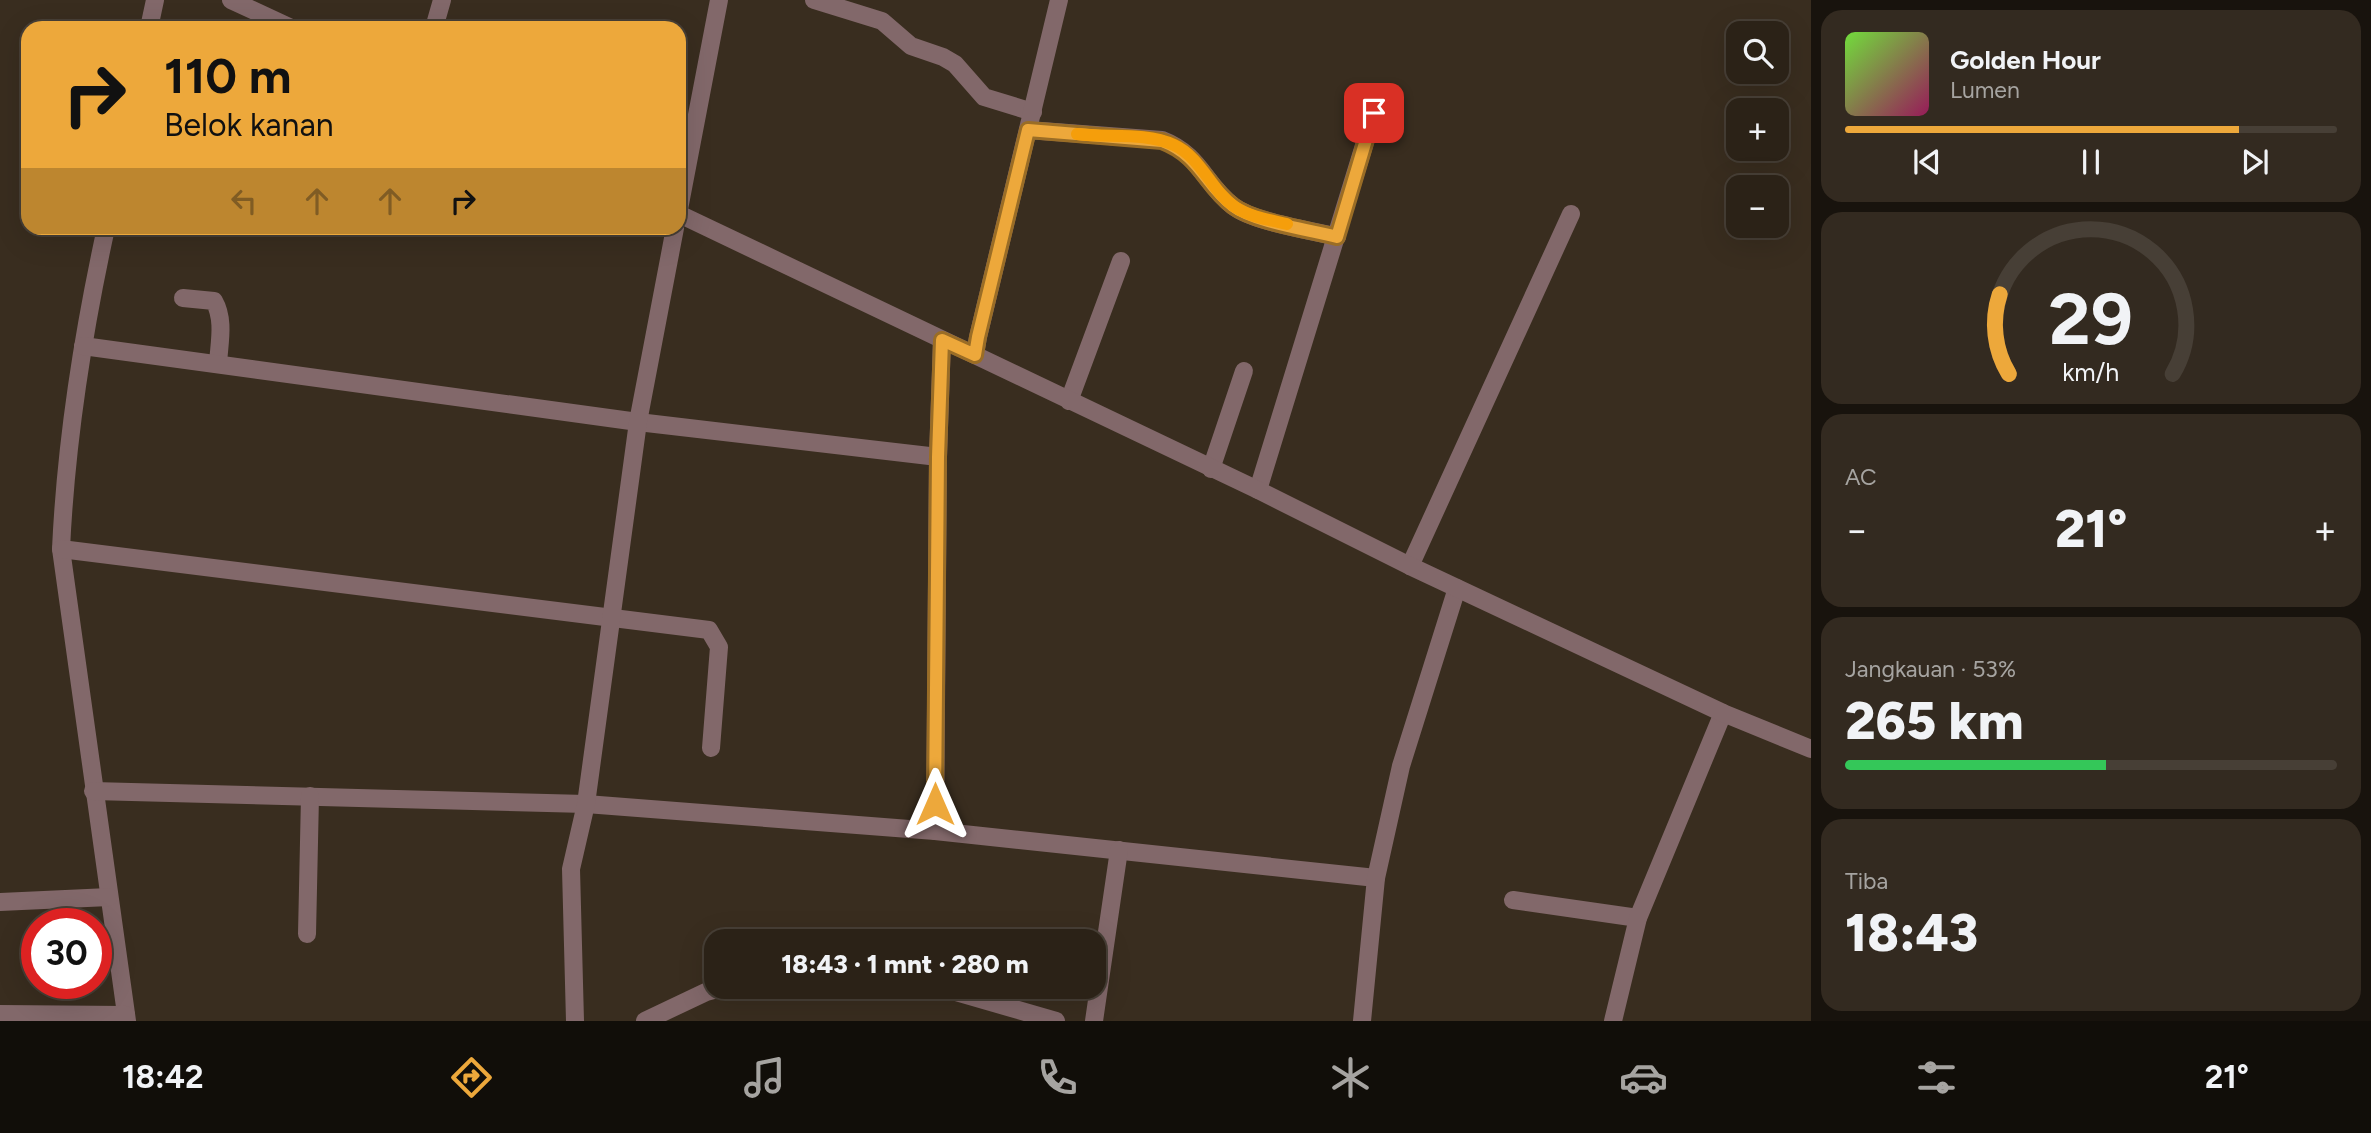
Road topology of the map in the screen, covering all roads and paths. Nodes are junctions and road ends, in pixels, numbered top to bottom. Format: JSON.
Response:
{"nodes":[{"id":1,"x":155,"y":0,"type":"edge"},
{"id":2,"x":231,"y":0,"type":"edge"},
{"id":3,"x":442,"y":0,"type":"edge"},
{"id":4,"x":719,"y":0,"type":"edge"},
{"id":5,"x":814,"y":0,"type":"edge"},
{"id":6,"x":1059,"y":0,"type":"edge"},
{"id":7,"x":150,"y":21,"type":"edge"},
{"id":8,"x":276,"y":21,"type":"edge"},
{"id":9,"x":436,"y":21,"type":"edge"},
{"id":10,"x":1033,"y":112,"type":"junction"},
{"id":11,"x":1374,"y":113,"type":"dead end"},
{"id":12,"x":1028,"y":130,"type":"junction"},
{"id":13,"x":686,"y":175,"type":"edge"},
{"id":14,"x":1571,"y":214,"type":"dead end"},
{"id":15,"x":686,"y":215,"type":"edge"},
{"id":16,"x":105,"y":235,"type":"edge"},
{"id":17,"x":675,"y":235,"type":"edge"},
{"id":18,"x":1337,"y":237,"type":"junction"},
{"id":19,"x":1121,"y":261,"type":"dead end"},
{"id":20,"x":183,"y":298,"type":"dead end"},
{"id":21,"x":942,"y":340,"type":"junction"},
{"id":22,"x":83,"y":346,"type":"junction"},
{"id":23,"x":977,"y":346,"type":"junction"},
{"id":24,"x":218,"y":364,"type":"junction"},
{"id":25,"x":1244,"y":370,"type":"dead end"},
{"id":26,"x":1071,"y":395,"type":"junction"},
{"id":27,"x":638,"y":422,"type":"junction"},
{"id":28,"x":938,"y":457,"type":"junction"},
{"id":29,"x":1211,"y":469,"type":"junction"},
{"id":30,"x":1260,"y":483,"type":"junction"},
{"id":31,"x":61,"y":549,"type":"junction"},
{"id":32,"x":1413,"y":560,"type":"junction"},
{"id":33,"x":1457,"y":588,"type":"junction"},
{"id":34,"x":611,"y":618,"type":"junction"},
{"id":35,"x":1723,"y":713,"type":"junction"},
{"id":36,"x":711,"y":748,"type":"dead end"},
{"id":37,"x":1811,"y":749,"type":"edge"},
{"id":38,"x":93,"y":791,"type":"junction"},
{"id":39,"x":310,"y":796,"type":"junction"},
{"id":40,"x":586,"y":804,"type":"junction"},
{"id":41,"x":935,"y":831,"type":"junction"},
{"id":42,"x":1119,"y":850,"type":"junction"},
{"id":43,"x":1376,"y":878,"type":"junction"},
{"id":44,"x":110,"y":897,"type":"junction"},
{"id":45,"x":1513,"y":900,"type":"dead end"},
{"id":46,"x":0,"y":902,"type":"edge"},
{"id":47,"x":1638,"y":918,"type":"junction"},
{"id":48,"x":307,"y":934,"type":"dead end"},
{"id":49,"x":704,"y":993,"type":"edge"},
{"id":50,"x":980,"y":999,"type":"edge"},
{"id":51,"x":0,"y":1014,"type":"edge"},
{"id":52,"x":126,"y":1018,"type":"edge"},
{"id":53,"x":575,"y":1021,"type":"edge"},
{"id":54,"x":645,"y":1021,"type":"edge"},
{"id":55,"x":1056,"y":1021,"type":"edge"},
{"id":56,"x":1094,"y":1021,"type":"edge"},
{"id":57,"x":1362,"y":1021,"type":"edge"},
{"id":58,"x":1613,"y":1021,"type":"edge"}],
"edges":[{"from":1,"to":7,"type":"street"},
{"from":2,"to":8,"type":"street"},
{"from":3,"to":9,"type":"street"},
{"from":4,"to":13,"type":"street"},
{"from":5,"to":10,"type":"street"},
{"from":6,"to":10,"type":"street"},
{"from":10,"to":12,"type":"street"},
{"from":11,"to":18,"type":"street"},
{"from":12,"to":18,"type":"street"},
{"from":12,"to":23,"type":"street"},
{"from":14,"to":32,"type":"street"},
{"from":15,"to":21,"type":"street"},
{"from":16,"to":22,"type":"street"},
{"from":17,"to":27,"type":"street"},
{"from":18,"to":30,"type":"street"},
{"from":19,"to":26,"type":"street"},
{"from":20,"to":24,"type":"street"},
{"from":21,"to":23,"type":"street"},
{"from":21,"to":28,"type":"street"},
{"from":22,"to":24,"type":"street"},
{"from":22,"to":31,"type":"street"},
{"from":23,"to":26,"type":"street"},
{"from":24,"to":27,"type":"street"},
{"from":25,"to":29,"type":"street"},
{"from":26,"to":29,"type":"street"},
{"from":27,"to":28,"type":"street"},
{"from":27,"to":34,"type":"street"},
{"from":28,"to":41,"type":"street"},
{"from":29,"to":30,"type":"street"},
{"from":30,"to":32,"type":"street"},
{"from":31,"to":34,"type":"street"},
{"from":31,"to":38,"type":"street"},
{"from":32,"to":33,"type":"street"},
{"from":33,"to":35,"type":"street"},
{"from":33,"to":43,"type":"street"},
{"from":34,"to":36,"type":"street"},
{"from":34,"to":40,"type":"street"},
{"from":35,"to":37,"type":"street"},
{"from":35,"to":47,"type":"street"},
{"from":38,"to":39,"type":"street"},
{"from":38,"to":44,"type":"street"},
{"from":39,"to":40,"type":"street"},
{"from":39,"to":48,"type":"street"},
{"from":40,"to":41,"type":"street"},
{"from":40,"to":53,"type":"street"},
{"from":41,"to":42,"type":"street"},
{"from":42,"to":43,"type":"street"},
{"from":42,"to":56,"type":"street"},
{"from":43,"to":57,"type":"street"},
{"from":44,"to":46,"type":"street"},
{"from":44,"to":52,"type":"street"},
{"from":45,"to":47,"type":"street"},
{"from":47,"to":58,"type":"street"},
{"from":49,"to":54,"type":"street"},
{"from":50,"to":55,"type":"street"},
{"from":51,"to":52,"type":"street"}]}
